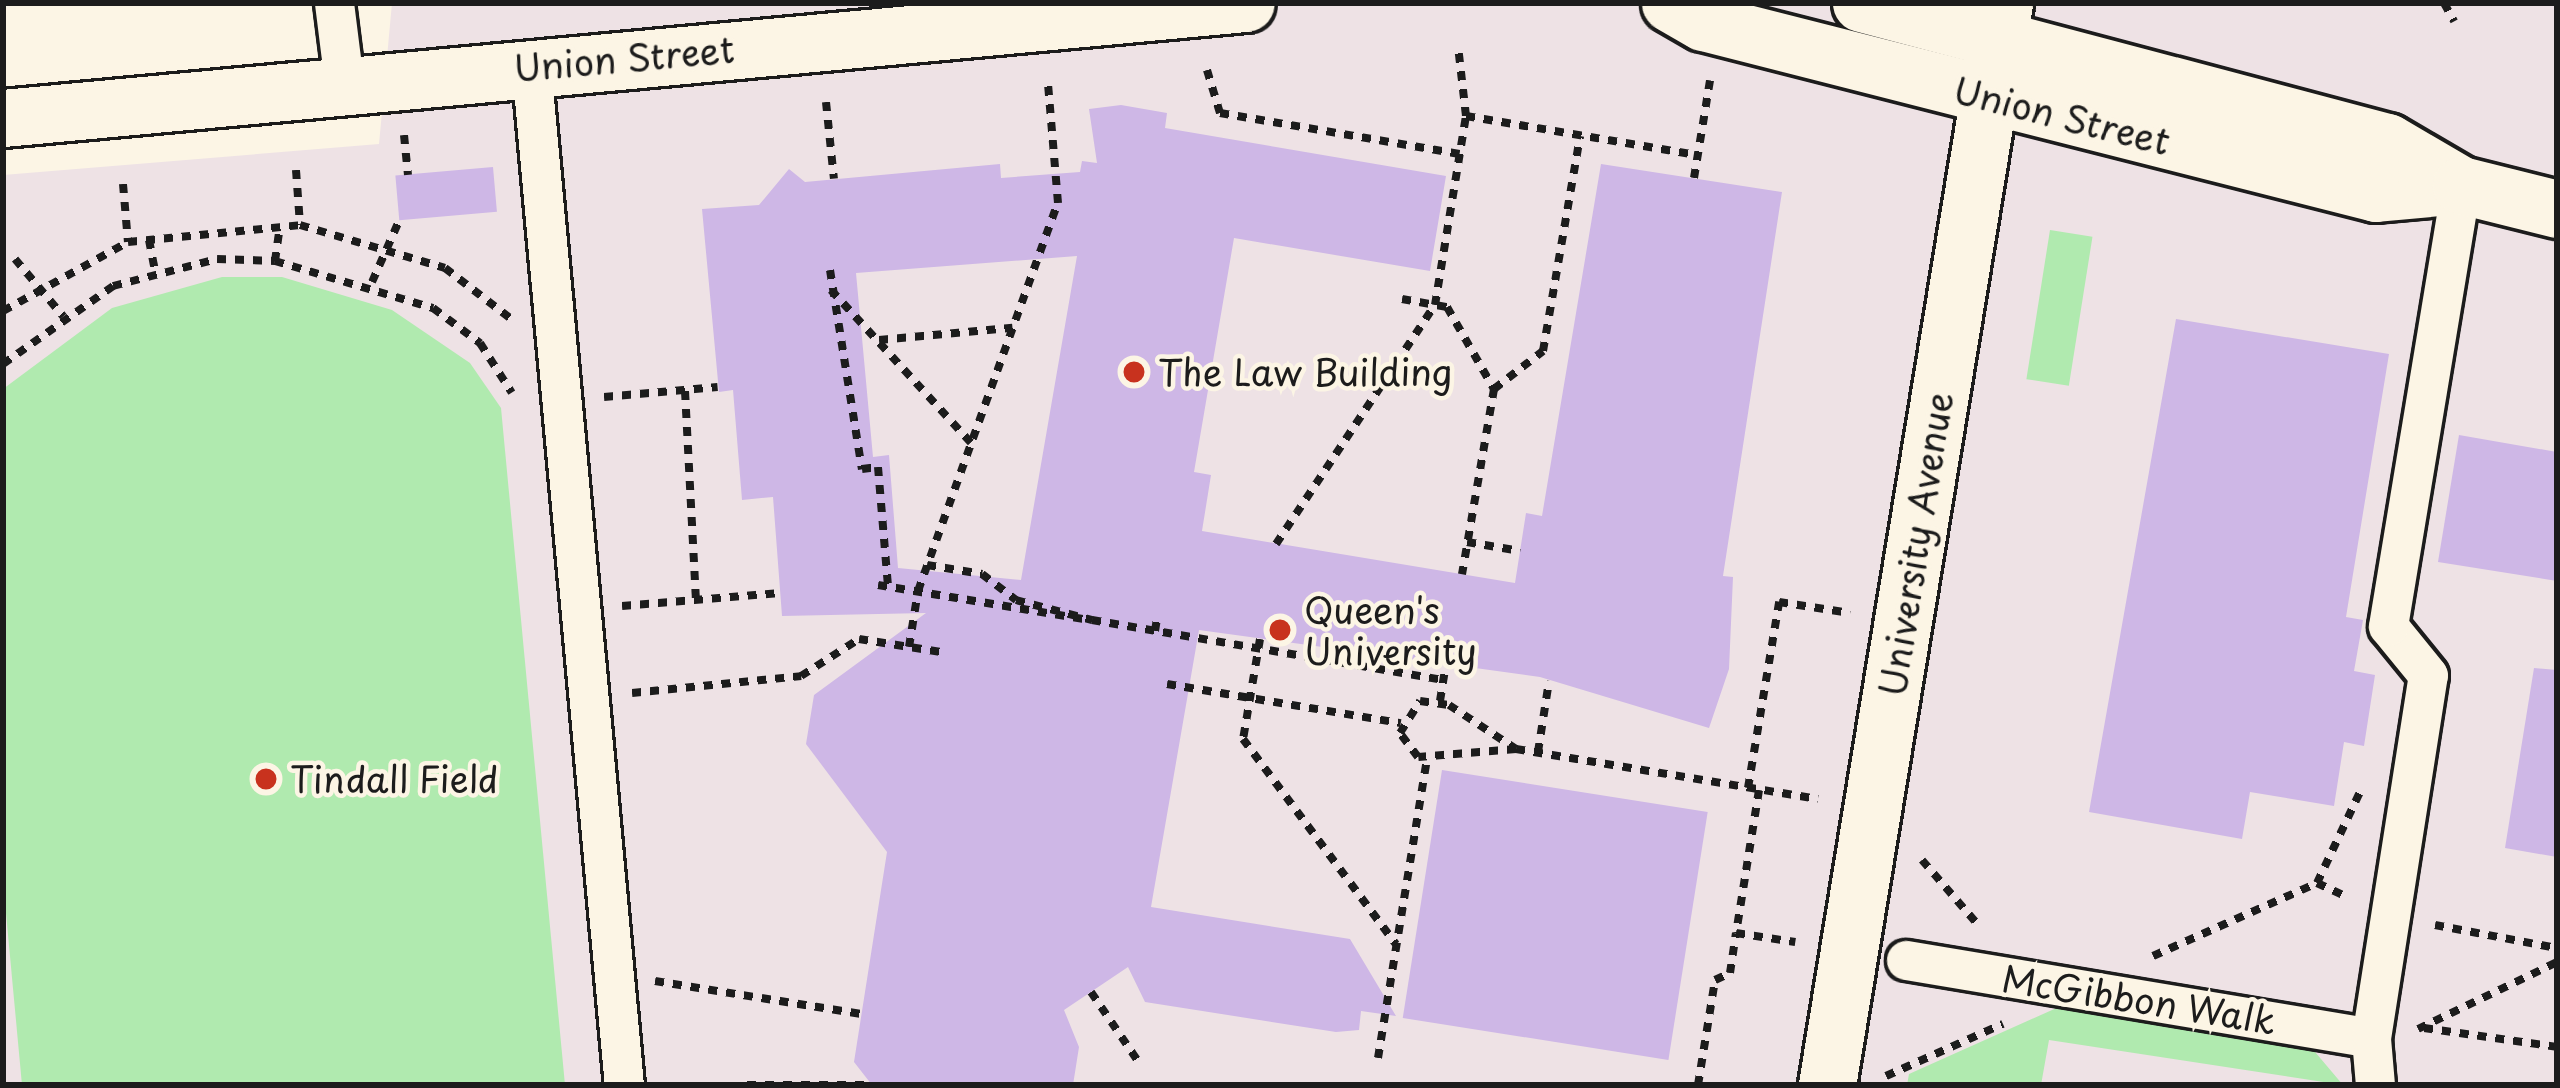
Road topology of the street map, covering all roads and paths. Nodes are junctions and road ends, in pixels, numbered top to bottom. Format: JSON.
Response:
{"nodes":[{"id":1,"x":334,"y":3,"type":"edge"},
{"id":2,"x":1246,"y":3,"type":"edge"},
{"id":3,"x":1670,"y":3,"type":"edge"},
{"id":4,"x":1861,"y":3,"type":"edge"},
{"id":5,"x":2444,"y":3,"type":"edge"},
{"id":6,"x":2454,"y":21,"type":"dead end"},
{"id":7,"x":2001,"y":22,"type":"edge"},
{"id":8,"x":1458,"y":46,"type":"dead end"},
{"id":9,"x":531,"y":66,"type":"junction"},
{"id":10,"x":1208,"y":70,"type":"dead end"},
{"id":11,"x":1711,"y":73,"type":"dead end"},
{"id":12,"x":344,"y":82,"type":"junction"},
{"id":13,"x":1048,"y":85,"type":"dead end"},
{"id":14,"x":1988,"y":98,"type":"junction"},
{"id":15,"x":826,"y":102,"type":"dead end"},
{"id":16,"x":1466,"y":116,"type":"junction"},
{"id":17,"x":3,"y":118,"type":"edge"},
{"id":18,"x":404,"y":135,"type":"dead end"},
{"id":19,"x":1580,"y":136,"type":"junction"},
{"id":20,"x":1460,"y":154,"type":"junction"},
{"id":21,"x":1697,"y":155,"type":"junction"},
{"id":22,"x":296,"y":170,"type":"dead end"},
{"id":23,"x":408,"y":175,"type":"dead end"},
{"id":24,"x":1694,"y":178,"type":"dead end"},
{"id":25,"x":833,"y":179,"type":"dead end"},
{"id":26,"x":123,"y":184,"type":"dead end"},
{"id":27,"x":2461,"y":184,"type":"junction"},
{"id":28,"x":2557,"y":208,"type":"edge"},
{"id":29,"x":399,"y":221,"type":"dead end"},
{"id":30,"x":300,"y":225,"type":"junction"},
{"id":31,"x":280,"y":227,"type":"junction"},
{"id":32,"x":148,"y":240,"type":"junction"},
{"id":33,"x":128,"y":242,"type":"junction"},
{"id":34,"x":388,"y":245,"type":"junction"},
{"id":35,"x":16,"y":259,"type":"dead end"},
{"id":36,"x":275,"y":261,"type":"junction"},
{"id":37,"x":155,"y":270,"type":"junction"},
{"id":38,"x":830,"y":270,"type":"dead end"},
{"id":39,"x":372,"y":282,"type":"junction"},
{"id":40,"x":38,"y":286,"type":"junction"},
{"id":41,"x":832,"y":290,"type":"junction"},
{"id":42,"x":1402,"y":299,"type":"dead end"},
{"id":43,"x":1435,"y":305,"type":"junction"},
{"id":44,"x":3,"y":311,"type":"edge"},
{"id":45,"x":63,"y":316,"type":"junction"},
{"id":46,"x":1012,"y":328,"type":"junction"},
{"id":47,"x":878,"y":340,"type":"junction"},
{"id":48,"x":3,"y":364,"type":"edge"},
{"id":49,"x":559,"y":383,"type":"junction"},
{"id":50,"x":718,"y":387,"type":"dead end"},
{"id":51,"x":1494,"y":389,"type":"junction"},
{"id":52,"x":685,"y":391,"type":"junction"},
{"id":53,"x":519,"y":415,"type":"dead end"},
{"id":54,"x":971,"y":443,"type":"junction"},
{"id":55,"x":1467,"y":542,"type":"junction"},
{"id":56,"x":1276,"y":544,"type":"dead end"},
{"id":57,"x":1520,"y":551,"type":"dead end"},
{"id":58,"x":927,"y":565,"type":"junction"},
{"id":59,"x":1462,"y":574,"type":"dead end"},
{"id":60,"x":918,"y":591,"type":"junction"},
{"id":61,"x":780,"y":593,"type":"dead end"},
{"id":62,"x":696,"y":600,"type":"junction"},
{"id":63,"x":580,"y":609,"type":"junction"},
{"id":64,"x":1850,"y":613,"type":"dead end"},
{"id":65,"x":1156,"y":619,"type":"dead end"},
{"id":66,"x":1092,"y":620,"type":"junction"},
{"id":67,"x":1155,"y":631,"type":"junction"},
{"id":68,"x":1259,"y":644,"type":"junction"},
{"id":69,"x":909,"y":647,"type":"junction"},
{"id":70,"x":941,"y":652,"type":"dead end"},
{"id":71,"x":1549,"y":681,"type":"dead end"},
{"id":72,"x":1167,"y":684,"type":"dead end"},
{"id":73,"x":588,"y":697,"type":"junction"},
{"id":74,"x":1250,"y":698,"type":"junction"},
{"id":75,"x":1440,"y":700,"type":"junction"},
{"id":76,"x":1401,"y":723,"type":"junction"},
{"id":77,"x":1516,"y":749,"type":"junction"},
{"id":78,"x":1538,"y":752,"type":"junction"},
{"id":79,"x":1427,"y":760,"type":"junction"},
{"id":80,"x":1748,"y":788,"type":"junction"},
{"id":81,"x":2410,"y":788,"type":"junction"},
{"id":82,"x":1759,"y":790,"type":"junction"},
{"id":83,"x":1818,"y":800,"type":"dead end"},
{"id":84,"x":1922,"y":860,"type":"dead end"},
{"id":85,"x":2317,"y":883,"type":"dead end"},
{"id":86,"x":2390,"y":917,"type":"junction"},
{"id":87,"x":1736,"y":933,"type":"junction"},
{"id":88,"x":1795,"y":942,"type":"dead end"},
{"id":89,"x":1396,"y":944,"type":"junction"},
{"id":90,"x":2557,"y":948,"type":"edge"},
{"id":91,"x":1906,"y":961,"type":"dead end"},
{"id":92,"x":2557,"y":962,"type":"edge"},
{"id":93,"x":614,"y":975,"type":"junction"},
{"id":94,"x":2025,"y":980,"type":"junction"},
{"id":95,"x":1090,"y":992,"type":"dead end"},
{"id":96,"x":861,"y":1014,"type":"dead end"},
{"id":97,"x":2422,"y":1028,"type":"junction"},
{"id":98,"x":2371,"y":1038,"type":"junction"},
{"id":99,"x":2557,"y":1047,"type":"edge"},
{"id":100,"x":1378,"y":1058,"type":"dead end"},
{"id":101,"x":1140,"y":1064,"type":"dead end"},
{"id":102,"x":624,"y":1085,"type":"edge"},
{"id":103,"x":747,"y":1085,"type":"edge"},
{"id":104,"x":872,"y":1085,"type":"edge"},
{"id":105,"x":1698,"y":1085,"type":"edge"},
{"id":106,"x":1827,"y":1085,"type":"edge"},
{"id":107,"x":2375,"y":1085,"type":"edge"}],
"edges":[{"from":1,"to":12,"type":"street"},
{"from":2,"to":9,"type":"main road","name":"Union Street"},
{"from":3,"to":14,"type":"main road","name":"Union Street"},
{"from":4,"to":7,"type":"main road","name":"Union Street"},
{"from":5,"to":6,"type":"path"},
{"from":7,"to":14,"type":"main road","name":"University Avenue"},
{"from":7,"to":27,"type":"main road","name":"Union Street"},
{"from":8,"to":16,"type":"path"},
{"from":9,"to":12,"type":"main road","name":"Union Street"},
{"from":9,"to":49,"type":"street"},
{"from":10,"to":20,"type":"path"},
{"from":11,"to":21,"type":"path"},
{"from":12,"to":17,"type":"main road","name":"Union Street"},
{"from":13,"to":46,"type":"path"},
{"from":14,"to":27,"type":"main road","name":"Union Street"},
{"from":14,"to":106,"type":"main road","name":"University Avenue"},
{"from":15,"to":25,"type":"path"},
{"from":16,"to":19,"type":"path"},
{"from":16,"to":20,"type":"path"},
{"from":18,"to":23,"type":"path"},
{"from":19,"to":21,"type":"path"},
{"from":19,"to":51,"type":"path"},
{"from":20,"to":43,"type":"path"},
{"from":21,"to":24,"type":"path"},
{"from":22,"to":30,"type":"path"},
{"from":26,"to":33,"type":"path"},
{"from":27,"to":28,"type":"main road","name":"Union Street"},
{"from":27,"to":81,"type":"street"},
{"from":29,"to":34,"type":"path"},
{"from":30,"to":31,"type":"path"},
{"from":30,"to":34,"type":"path"},
{"from":31,"to":32,"type":"path"},
{"from":31,"to":36,"type":"path"},
{"from":32,"to":33,"type":"path"},
{"from":32,"to":37,"type":"path"},
{"from":33,"to":40,"type":"path"},
{"from":34,"to":39,"type":"path"},
{"from":34,"to":49,"type":"path"},
{"from":35,"to":40,"type":"path"},
{"from":36,"to":37,"type":"path"},
{"from":36,"to":39,"type":"path"},
{"from":37,"to":45,"type":"path"},
{"from":38,"to":41,"type":"path"},
{"from":39,"to":53,"type":"path"},
{"from":40,"to":44,"type":"path"},
{"from":40,"to":45,"type":"path"},
{"from":41,"to":47,"type":"path"},
{"from":41,"to":60,"type":"path"},
{"from":42,"to":43,"type":"path"},
{"from":43,"to":51,"type":"path"},
{"from":43,"to":56,"type":"path"},
{"from":45,"to":48,"type":"path"},
{"from":46,"to":47,"type":"path"},
{"from":46,"to":54,"type":"path"},
{"from":47,"to":54,"type":"path"},
{"from":49,"to":52,"type":"path"},
{"from":49,"to":63,"type":"street"},
{"from":50,"to":52,"type":"path"},
{"from":51,"to":55,"type":"path"},
{"from":52,"to":62,"type":"path"},
{"from":54,"to":58,"type":"path"},
{"from":55,"to":57,"type":"path"},
{"from":55,"to":59,"type":"path"},
{"from":58,"to":60,"type":"path"},
{"from":58,"to":66,"type":"path"},
{"from":60,"to":66,"type":"path"},
{"from":60,"to":69,"type":"path"},
{"from":61,"to":62,"type":"path"},
{"from":62,"to":63,"type":"path"},
{"from":63,"to":73,"type":"street"},
{"from":64,"to":80,"type":"path"},
{"from":65,"to":67,"type":"path"},
{"from":66,"to":67,"type":"path"},
{"from":67,"to":68,"type":"path"},
{"from":68,"to":74,"type":"path"},
{"from":68,"to":75,"type":"path"},
{"from":69,"to":70,"type":"path"},
{"from":69,"to":73,"type":"path"},
{"from":71,"to":78,"type":"path"},
{"from":72,"to":74,"type":"path"},
{"from":73,"to":93,"type":"street"},
{"from":74,"to":76,"type":"path"},
{"from":74,"to":89,"type":"path"},
{"from":75,"to":76,"type":"path"},
{"from":75,"to":77,"type":"path"},
{"from":76,"to":79,"type":"path"},
{"from":77,"to":78,"type":"path"},
{"from":77,"to":79,"type":"path"},
{"from":78,"to":80,"type":"path"},
{"from":79,"to":89,"type":"path"},
{"from":80,"to":82,"type":"path"},
{"from":81,"to":85,"type":"path"},
{"from":81,"to":86,"type":"street"},
{"from":82,"to":83,"type":"path"},
{"from":82,"to":87,"type":"path"},
{"from":84,"to":94,"type":"path"},
{"from":86,"to":90,"type":"path"},
{"from":86,"to":98,"type":"street"},
{"from":87,"to":88,"type":"path"},
{"from":87,"to":105,"type":"path"},
{"from":89,"to":100,"type":"path"},
{"from":91,"to":94,"type":"street","name":"McGibbon Walk"},
{"from":92,"to":97,"type":"path"},
{"from":93,"to":96,"type":"path"},
{"from":93,"to":102,"type":"street"},
{"from":94,"to":98,"type":"street","name":"McGibbon Walk"},
{"from":95,"to":101,"type":"path"},
{"from":97,"to":98,"type":"path"},
{"from":97,"to":99,"type":"path"},
{"from":98,"to":107,"type":"street"},
{"from":103,"to":104,"type":"path"}]}
